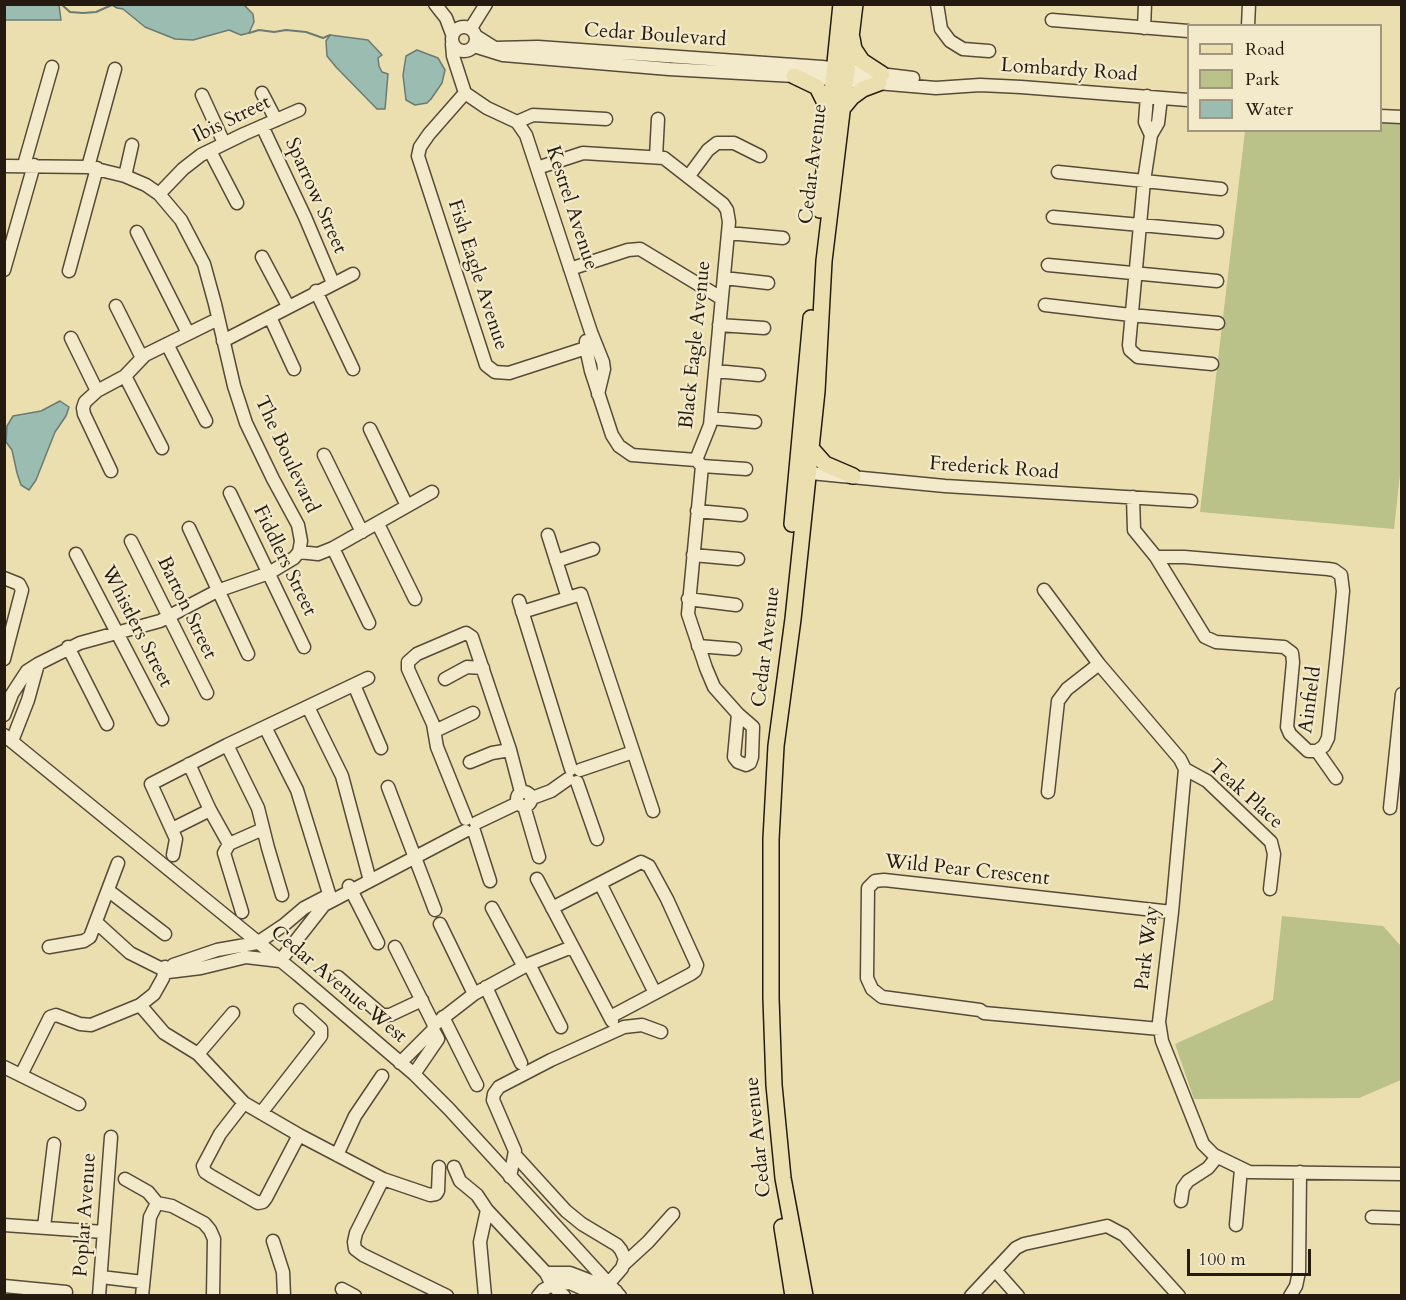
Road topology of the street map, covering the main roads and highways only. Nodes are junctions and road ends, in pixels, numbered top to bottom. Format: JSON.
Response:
{"nodes":[{"id":1,"x":841,"y":4,"type":"edge"},
{"id":2,"x":855,"y":4,"type":"edge"},
{"id":3,"x":850,"y":32,"type":"junction"},
{"id":4,"x":840,"y":75,"type":"junction"},
{"id":5,"x":794,"y":76,"type":"road end"},
{"id":6,"x":836,"y":111,"type":"junction"},
{"id":7,"x":810,"y":447,"type":"junction"},
{"id":8,"x":801,"y":472,"type":"junction"},
{"id":9,"x":853,"y":476,"type":"road end"},
{"id":10,"x":793,"y":1296,"type":"edge"},
{"id":11,"x":805,"y":1296,"type":"edge"}],
"edges":[{"from":1,"to":4,"type":"main road","name":"Cedar Avenue"},
{"from":2,"to":3,"type":"main road","name":"Cedar Avenue"},
{"from":3,"to":4,"type":"main road","name":"Cedar Avenue"},
{"from":3,"to":6,"type":"main road"},
{"from":4,"to":6,"type":"main road","name":"Cedar Avenue"},
{"from":5,"to":6,"type":"main road"},
{"from":6,"to":7,"type":"main road","name":"Cedar Avenue"},
{"from":6,"to":8,"type":"main road","name":"Cedar Avenue"},
{"from":7,"to":8,"type":"main road","name":"Cedar Avenue"},
{"from":7,"to":9,"type":"main road"},
{"from":8,"to":10,"type":"main road","name":"Cedar Avenue"},
{"from":8,"to":11,"type":"main road","name":"Cedar Avenue"}]}
